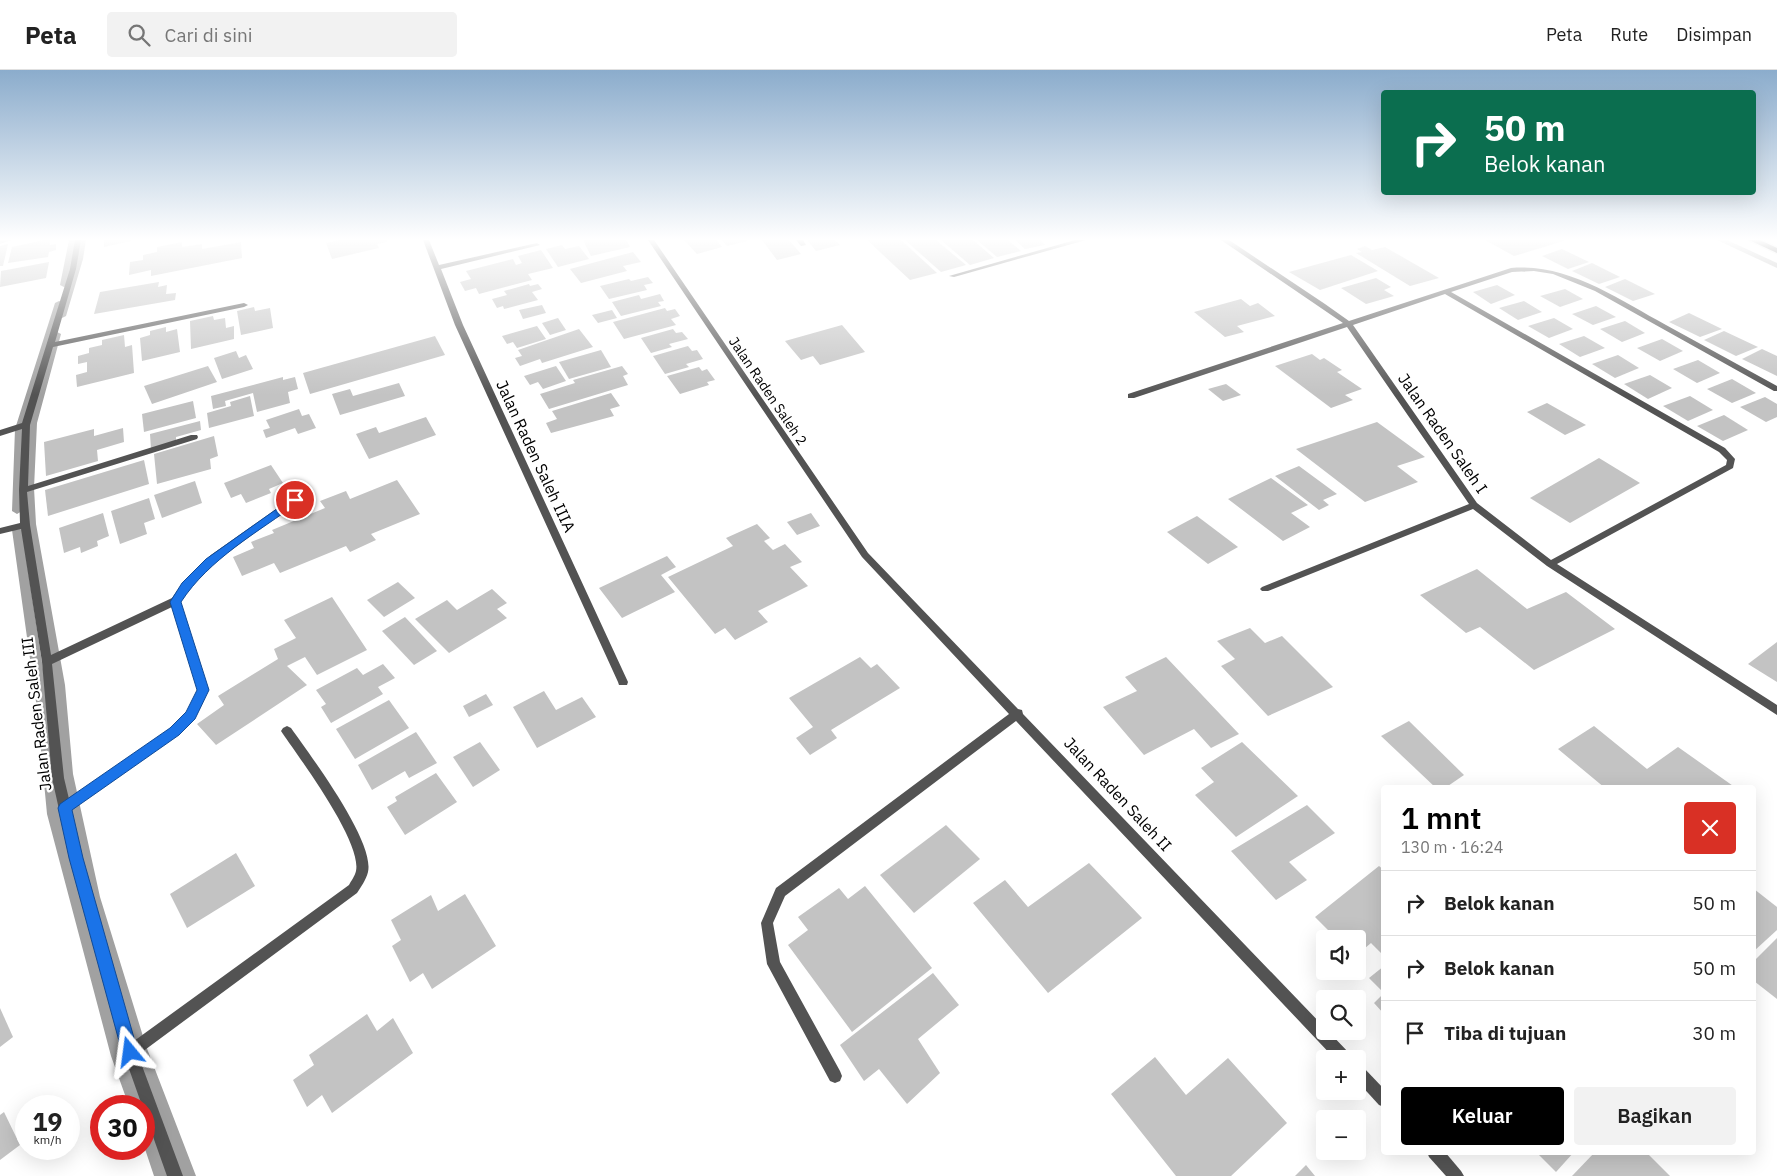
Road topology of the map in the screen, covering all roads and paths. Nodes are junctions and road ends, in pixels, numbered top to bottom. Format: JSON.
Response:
{"nodes":[{"id":1,"x":66,"y":292,"type":"edge"},
{"id":2,"x":446,"y":292,"type":"edge"},
{"id":3,"x":686,"y":292,"type":"edge"},
{"id":4,"x":1303,"y":292,"type":"edge"},
{"id":5,"x":1452,"y":292,"type":"edge"},
{"id":6,"x":1600,"y":292,"type":"edge"},
{"id":7,"x":1448,"y":293,"type":"junction"},
{"id":8,"x":244,"y":305,"type":"dead end"},
{"id":9,"x":1350,"y":325,"type":"junction"},
{"id":10,"x":50,"y":344,"type":"junction"},
{"id":11,"x":1777,"y":389,"type":"edge"},
{"id":12,"x":1131,"y":396,"type":"dead end"},
{"id":13,"x":26,"y":424,"type":"junction"},
{"id":14,"x":0,"y":433,"type":"edge"},
{"id":15,"x":194,"y":437,"type":"dead end"},
{"id":16,"x":23,"y":490,"type":"junction"},
{"id":17,"x":295,"y":500,"type":"dead end"},
{"id":18,"x":1474,"y":505,"type":"junction"},
{"id":19,"x":24,"y":525,"type":"junction"},
{"id":20,"x":0,"y":531,"type":"edge"},
{"id":21,"x":865,"y":555,"type":"joint"},
{"id":22,"x":1550,"y":564,"type":"junction"},
{"id":23,"x":1265,"y":589,"type":"dead end"},
{"id":24,"x":175,"y":602,"type":"junction"},
{"id":25,"x":47,"y":662,"type":"junction"},
{"id":26,"x":623,"y":682,"type":"dead end"},
{"id":27,"x":1777,"y":711,"type":"edge"},
{"id":28,"x":1018,"y":713,"type":"junction"},
{"id":29,"x":287,"y":731,"type":"dead end"},
{"id":30,"x":65,"y":808,"type":"junction"},
{"id":31,"x":1336,"y":1050,"type":"edge"},
{"id":32,"x":130,"y":1052,"type":"junction"},
{"id":33,"x":835,"y":1076,"type":"dead end"},
{"id":34,"x":1366,"y":1081,"type":"edge"},
{"id":35,"x":1381,"y":1097,"type":"edge"},
{"id":36,"x":1437,"y":1155,"type":"edge"},
{"id":37,"x":175,"y":1176,"type":"edge"},
{"id":38,"x":1456,"y":1176,"type":"edge"}],
"edges":[{"from":1,"to":10,"type":"street","name":"Jalan Raden Saleh III"},
{"from":2,"to":26,"type":"street","name":"Jalan Raden Saleh IIIA"},
{"from":3,"to":21,"type":"street","name":"Jalan Raden Saleh 2"},
{"from":4,"to":9,"type":"street","name":"Jalan Raden Saleh I"},
{"from":5,"to":7,"type":"street"},
{"from":6,"to":11,"type":"street"},
{"from":7,"to":9,"type":"street"},
{"from":7,"to":22,"type":"street"},
{"from":8,"to":10,"type":"street"},
{"from":9,"to":12,"type":"street"},
{"from":9,"to":18,"type":"street","name":"Jalan Raden Saleh I"},
{"from":10,"to":13,"type":"street","name":"Jalan Raden Saleh III"},
{"from":13,"to":14,"type":"street"},
{"from":13,"to":16,"type":"street","name":"Jalan Raden Saleh III"},
{"from":15,"to":16,"type":"street"},
{"from":16,"to":19,"type":"street","name":"Jalan Raden Saleh III"},
{"from":17,"to":24,"type":"street"},
{"from":18,"to":22,"type":"street","name":"Jalan Raden Saleh I"},
{"from":18,"to":23,"type":"street"},
{"from":19,"to":20,"type":"street"},
{"from":19,"to":25,"type":"street","name":"Jalan Raden Saleh III"},
{"from":21,"to":28,"type":"street","name":"Jalan Raden Saleh II"},
{"from":22,"to":27,"type":"street","name":"Jalan Raden Saleh I"},
{"from":24,"to":25,"type":"street"},
{"from":24,"to":30,"type":"street"},
{"from":25,"to":30,"type":"street","name":"Jalan Raden Saleh III"},
{"from":28,"to":31,"type":"street","name":"Jalan Raden Saleh II"},
{"from":28,"to":33,"type":"street"},
{"from":29,"to":32,"type":"street"},
{"from":30,"to":32,"type":"street","name":"Jalan Raden Saleh III"},
{"from":32,"to":37,"type":"street","name":"Jalan Raden Saleh III"},
{"from":34,"to":35,"type":"street"},
{"from":36,"to":38,"type":"street"}]}
